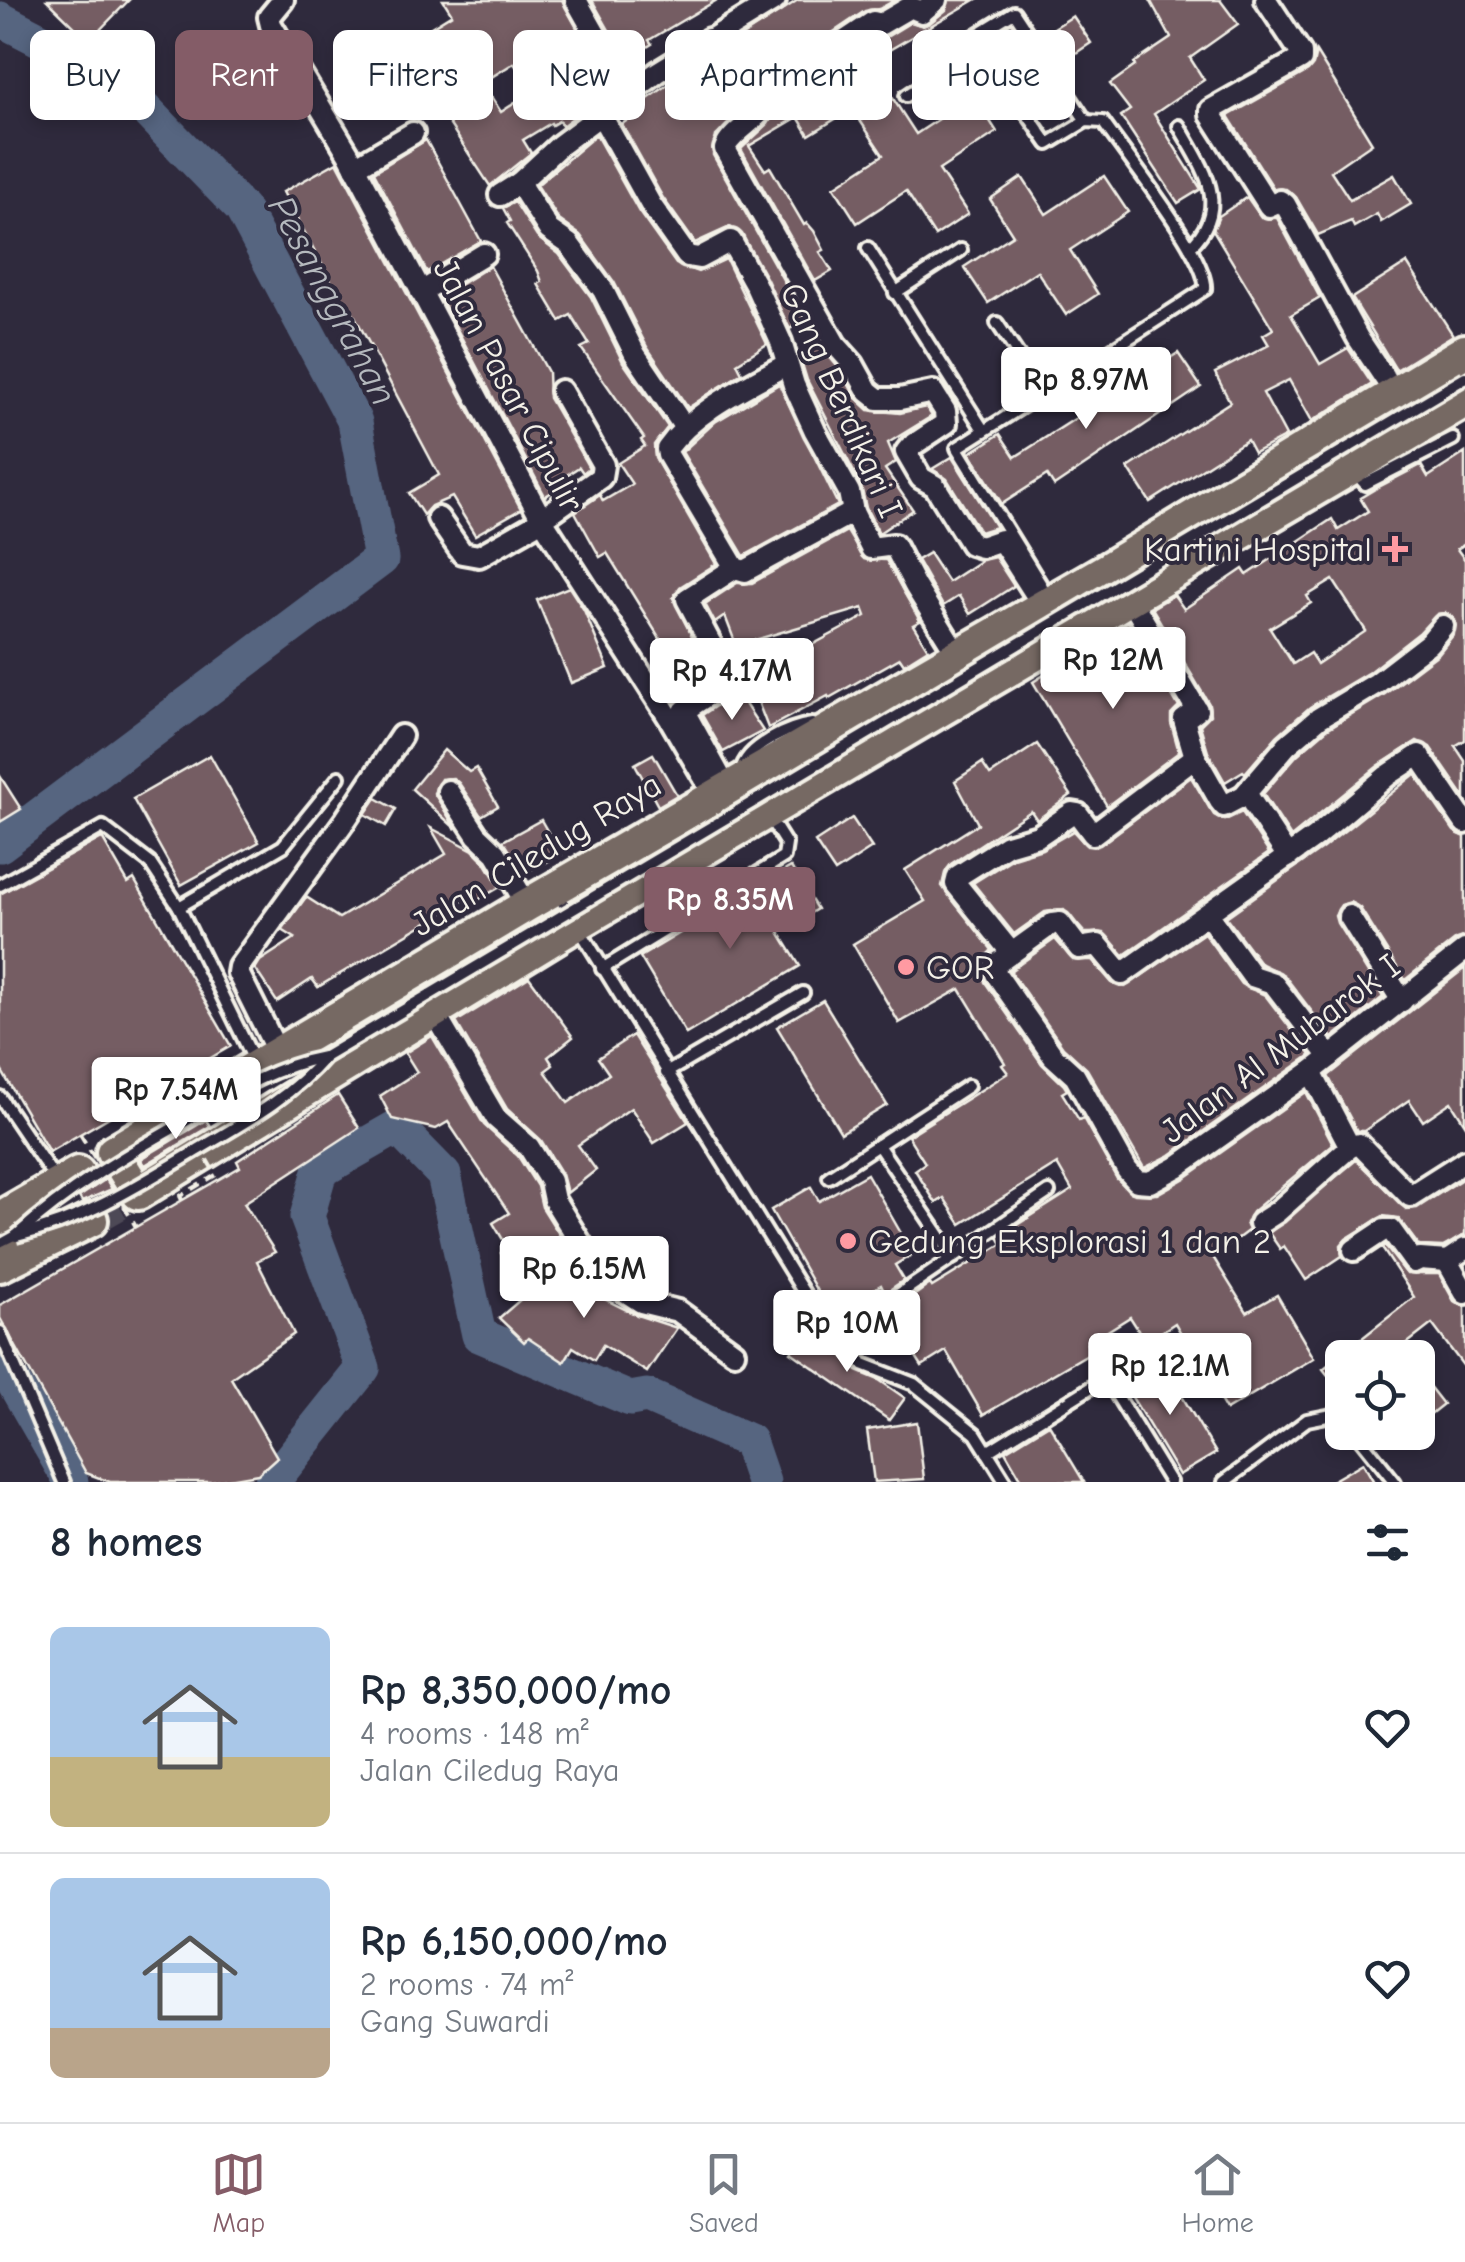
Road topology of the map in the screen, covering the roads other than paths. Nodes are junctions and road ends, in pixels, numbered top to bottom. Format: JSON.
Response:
{"nodes":[{"id":1,"x":283,"y":0,"type":"edge"},
{"id":2,"x":576,"y":0,"type":"edge"},
{"id":3,"x":775,"y":0,"type":"edge"},
{"id":4,"x":936,"y":0,"type":"edge"},
{"id":5,"x":1266,"y":0,"type":"edge"},
{"id":6,"x":593,"y":30,"type":"edge"},
{"id":7,"x":724,"y":30,"type":"edge"},
{"id":8,"x":861,"y":30,"type":"edge"},
{"id":9,"x":983,"y":30,"type":"edge"},
{"id":10,"x":1026,"y":30,"type":"edge"},
{"id":11,"x":912,"y":92,"type":"edge"},
{"id":12,"x":906,"y":96,"type":"dead end"},
{"id":13,"x":1075,"y":104,"type":"edge"},
{"id":14,"x":595,"y":120,"type":"edge"},
{"id":15,"x":603,"y":120,"type":"edge"},
{"id":16,"x":753,"y":120,"type":"edge"},
{"id":17,"x":1031,"y":120,"type":"edge"},
{"id":18,"x":1086,"y":121,"type":"junction"},
{"id":19,"x":1180,"y":126,"type":"dead end"},
{"id":20,"x":413,"y":133,"type":"dead end"},
{"id":21,"x":356,"y":167,"type":"junction"},
{"id":22,"x":1190,"y":246,"type":"junction"},
{"id":23,"x":868,"y":248,"type":"dead end"},
{"id":24,"x":960,"y":250,"type":"dead end"},
{"id":25,"x":484,"y":254,"type":"dead end"},
{"id":26,"x":421,"y":292,"type":"junction"},
{"id":27,"x":895,"y":293,"type":"junction"},
{"id":28,"x":996,"y":323,"type":"dead end"},
{"id":29,"x":788,"y":364,"type":"junction"},
{"id":30,"x":1461,"y":369,"type":"edge"},
{"id":31,"x":562,"y":391,"type":"dead end"},
{"id":32,"x":1044,"y":393,"type":"junction"},
{"id":33,"x":1396,"y":395,"type":"junction"},
{"id":34,"x":1465,"y":400,"type":"edge"},
{"id":35,"x":685,"y":428,"type":"junction"},
{"id":36,"x":984,"y":431,"type":"junction"},
{"id":37,"x":1332,"y":434,"type":"junction"},
{"id":38,"x":1453,"y":439,"type":"dead end"},
{"id":39,"x":1353,"y":469,"type":"junction"},
{"id":40,"x":853,"y":512,"type":"junction"},
{"id":41,"x":438,"y":518,"type":"dead end"},
{"id":42,"x":542,"y":518,"type":"junction"},
{"id":43,"x":734,"y":568,"type":"junction"},
{"id":44,"x":1109,"y":568,"type":"junction"},
{"id":45,"x":1129,"y":598,"type":"junction"},
{"id":46,"x":1047,"y":604,"type":"junction"},
{"id":47,"x":1443,"y":626,"type":"dead end"},
{"id":48,"x":959,"y":656,"type":"junction"},
{"id":49,"x":677,"y":715,"type":"junction"},
{"id":50,"x":401,"y":736,"type":"dead end"},
{"id":51,"x":786,"y":743,"type":"junction"},
{"id":52,"x":1195,"y":757,"type":"junction"},
{"id":53,"x":338,"y":777,"type":"dead end"},
{"id":54,"x":812,"y":785,"type":"junction"},
{"id":55,"x":727,"y":789,"type":"junction"},
{"id":56,"x":448,"y":791,"type":"dead end"},
{"id":57,"x":1245,"y":795,"type":"junction"},
{"id":58,"x":766,"y":812,"type":"junction"},
{"id":59,"x":1465,"y":823,"type":"edge"},
{"id":60,"x":1288,"y":858,"type":"junction"},
{"id":61,"x":0,"y":885,"type":"edge"},
{"id":62,"x":540,"y":897,"type":"junction"},
{"id":63,"x":179,"y":907,"type":"junction"},
{"id":64,"x":1208,"y":915,"type":"junction"},
{"id":65,"x":1349,"y":916,"type":"dead end"},
{"id":66,"x":575,"y":925,"type":"junction"},
{"id":67,"x":1465,"y":950,"type":"edge"},
{"id":68,"x":1010,"y":951,"type":"junction"},
{"id":69,"x":602,"y":969,"type":"junction"},
{"id":70,"x":803,"y":993,"type":"dead end"},
{"id":71,"x":1402,"y":1000,"type":"junction"},
{"id":72,"x":434,"y":1012,"type":"junction"},
{"id":73,"x":325,"y":1057,"type":"junction"},
{"id":74,"x":1330,"y":1057,"type":"junction"},
{"id":75,"x":268,"y":1061,"type":"junction"},
{"id":76,"x":1311,"y":1072,"type":"junction"},
{"id":77,"x":666,"y":1073,"type":"junction"},
{"id":78,"x":968,"y":1086,"type":"dead end"},
{"id":79,"x":0,"y":1097,"type":"edge"},
{"id":80,"x":878,"y":1146,"type":"junction"},
{"id":81,"x":1350,"y":1146,"type":"junction"},
{"id":82,"x":1465,"y":1161,"type":"edge"},
{"id":83,"x":830,"y":1177,"type":"dead end"},
{"id":84,"x":68,"y":1179,"type":"joint"},
{"id":85,"x":1048,"y":1192,"type":"dead end"},
{"id":86,"x":90,"y":1220,"type":"tunnel mouth"},
{"id":87,"x":1260,"y":1223,"type":"dead end"},
{"id":88,"x":4,"y":1248,"type":"edge"},
{"id":89,"x":1465,"y":1248,"type":"edge"},
{"id":90,"x":1354,"y":1250,"type":"dead end"},
{"id":91,"x":954,"y":1257,"type":"junction"},
{"id":92,"x":1446,"y":1261,"type":"junction"},
{"id":93,"x":1465,"y":1293,"type":"edge"},
{"id":94,"x":0,"y":1332,"type":"edge"},
{"id":95,"x":835,"y":1338,"type":"junction"},
{"id":96,"x":734,"y":1352,"type":"dead end"},
{"id":97,"x":1325,"y":1416,"type":"edge"},
{"id":98,"x":1369,"y":1450,"type":"edge"},
{"id":99,"x":987,"y":1452,"type":"junction"},
{"id":100,"x":64,"y":1482,"type":"edge"},
{"id":101,"x":1006,"y":1482,"type":"edge"},
{"id":102,"x":1170,"y":1482,"type":"edge"},
{"id":103,"x":1224,"y":1482,"type":"edge"},
{"id":104,"x":1395,"y":1482,"type":"edge"}],
"edges":[{"from":1,"to":21,"type":"street","name":"Jalan Pasar Cipulir"},
{"from":2,"to":6,"type":"street"},
{"from":3,"to":7,"type":"street"},
{"from":4,"to":8,"type":"street"},
{"from":5,"to":33,"type":"street"},
{"from":9,"to":10,"type":"lane"},
{"from":11,"to":12,"type":"lane"},
{"from":13,"to":18,"type":"lane"},
{"from":14,"to":35,"type":"street"},
{"from":15,"to":29,"type":"street","name":"Gang Berdikari I"},
{"from":16,"to":46,"type":"street"},
{"from":17,"to":18,"type":"lane"},
{"from":18,"to":22,"type":"lane"},
{"from":19,"to":22,"type":"lane"},
{"from":20,"to":21,"type":"street"},
{"from":21,"to":26,"type":"street","name":"Jalan Pasar Cipulir"},
{"from":22,"to":32,"type":"lane"},
{"from":23,"to":27,"type":"lane"},
{"from":24,"to":27,"type":"lane"},
{"from":25,"to":26,"type":"street"},
{"from":26,"to":42,"type":"street","name":"Jalan Pasar Cipulir"},
{"from":27,"to":36,"type":"lane"},
{"from":28,"to":32,"type":"lane"},
{"from":29,"to":35,"type":"street"},
{"from":29,"to":40,"type":"street","name":"Gang Berdikari I"},
{"from":30,"to":33,"type":"main road","name":"Jalan Ciledug Raya"},
{"from":30,"to":73,"type":"lane","bridge":true},
{"from":31,"to":42,"type":"street"},
{"from":32,"to":36,"type":"lane"},
{"from":33,"to":37,"type":"main road","name":"Jalan Ciledug Raya"},
{"from":34,"to":39,"type":"main road"},
{"from":35,"to":43,"type":"street"},
{"from":36,"to":46,"type":"lane"},
{"from":37,"to":39,"type":"main road"},
{"from":37,"to":44,"type":"main road","name":"Jalan Ciledug Raya"},
{"from":38,"to":39,"type":"lane"},
{"from":39,"to":45,"type":"main road"},
{"from":40,"to":43,"type":"street"},
{"from":40,"to":48,"type":"street","name":"Gang Berdikari I"},
{"from":41,"to":42,"type":"street"},
{"from":42,"to":49,"type":"street","name":"Jalan Pasar Cipulir"},
{"from":43,"to":49,"type":"street"},
{"from":44,"to":45,"type":"main road"},
{"from":44,"to":46,"type":"main road","name":"Jalan Ciledug Raya"},
{"from":45,"to":52,"type":"street"},
{"from":45,"to":54,"type":"main road"},
{"from":46,"to":48,"type":"main road","name":"Jalan Ciledug Raya"},
{"from":47,"to":57,"type":"street"},
{"from":48,"to":51,"type":"main road","name":"Jalan Ciledug Raya"},
{"from":49,"to":55,"type":"street","name":"Jalan Pasar Cipulir"},
{"from":50,"to":75,"type":"street"},
{"from":51,"to":54,"type":"main road"},
{"from":51,"to":55,"type":"main road","name":"Jalan Ciledug Raya"},
{"from":52,"to":57,"type":"street"},
{"from":52,"to":68,"type":"street"},
{"from":53,"to":63,"type":"lane"},
{"from":54,"to":58,"type":"main road"},
{"from":55,"to":62,"type":"main road","name":"Jalan Ciledug Raya"},
{"from":56,"to":62,"type":"street"},
{"from":57,"to":60,"type":"street"},
{"from":58,"to":66,"type":"main road"},
{"from":58,"to":69,"type":"lane"},
{"from":59,"to":60,"type":"street"},
{"from":60,"to":64,"type":"street"},
{"from":61,"to":63,"type":"lane"},
{"from":62,"to":66,"type":"lane"},
{"from":62,"to":75,"type":"main road","name":"Jalan Ciledug Raya"},
{"from":63,"to":75,"type":"lane"},
{"from":64,"to":68,"type":"street"},
{"from":64,"to":74,"type":"street"},
{"from":65,"to":71,"type":"street"},
{"from":66,"to":69,"type":"lane"},
{"from":66,"to":72,"type":"main road"},
{"from":67,"to":71,"type":"street","name":"Jalan Al Mubarok I"},
{"from":68,"to":76,"type":"street","name":"Jalan Al Mubarok I"},
{"from":69,"to":77,"type":"lane"},
{"from":70,"to":77,"type":"lane"},
{"from":71,"to":74,"type":"street","name":"Jalan Al Mubarok I"},
{"from":72,"to":75,"type":"main road","name":"Jalan Ciledug Raya"},
{"from":72,"to":96,"type":"street"},
{"from":73,"to":88,"type":"lane","bridge":true},
{"from":73,"to":88,"type":"lane","bridge":true},
{"from":74,"to":76,"type":"street","name":"Jalan Al Mubarok I"},
{"from":76,"to":81,"type":"street"},
{"from":77,"to":95,"type":"lane"},
{"from":78,"to":80,"type":"lane"},
{"from":79,"to":84,"type":"lane"},
{"from":80,"to":83,"type":"lane"},
{"from":80,"to":91,"type":"lane"},
{"from":81,"to":82,"type":"street"},
{"from":81,"to":87,"type":"street"},
{"from":84,"to":88,"type":"main road"},
{"from":85,"to":91,"type":"lane"},
{"from":86,"to":88,"type":"main road"},
{"from":89,"to":92,"type":"street"},
{"from":90,"to":92,"type":"street"},
{"from":91,"to":95,"type":"lane"},
{"from":92,"to":93,"type":"street"},
{"from":94,"to":100,"type":"lane"},
{"from":95,"to":99,"type":"lane"},
{"from":97,"to":103,"type":"lane"},
{"from":98,"to":104,"type":"lane"},
{"from":99,"to":101,"type":"lane"},
{"from":99,"to":102,"type":"lane"}]}
